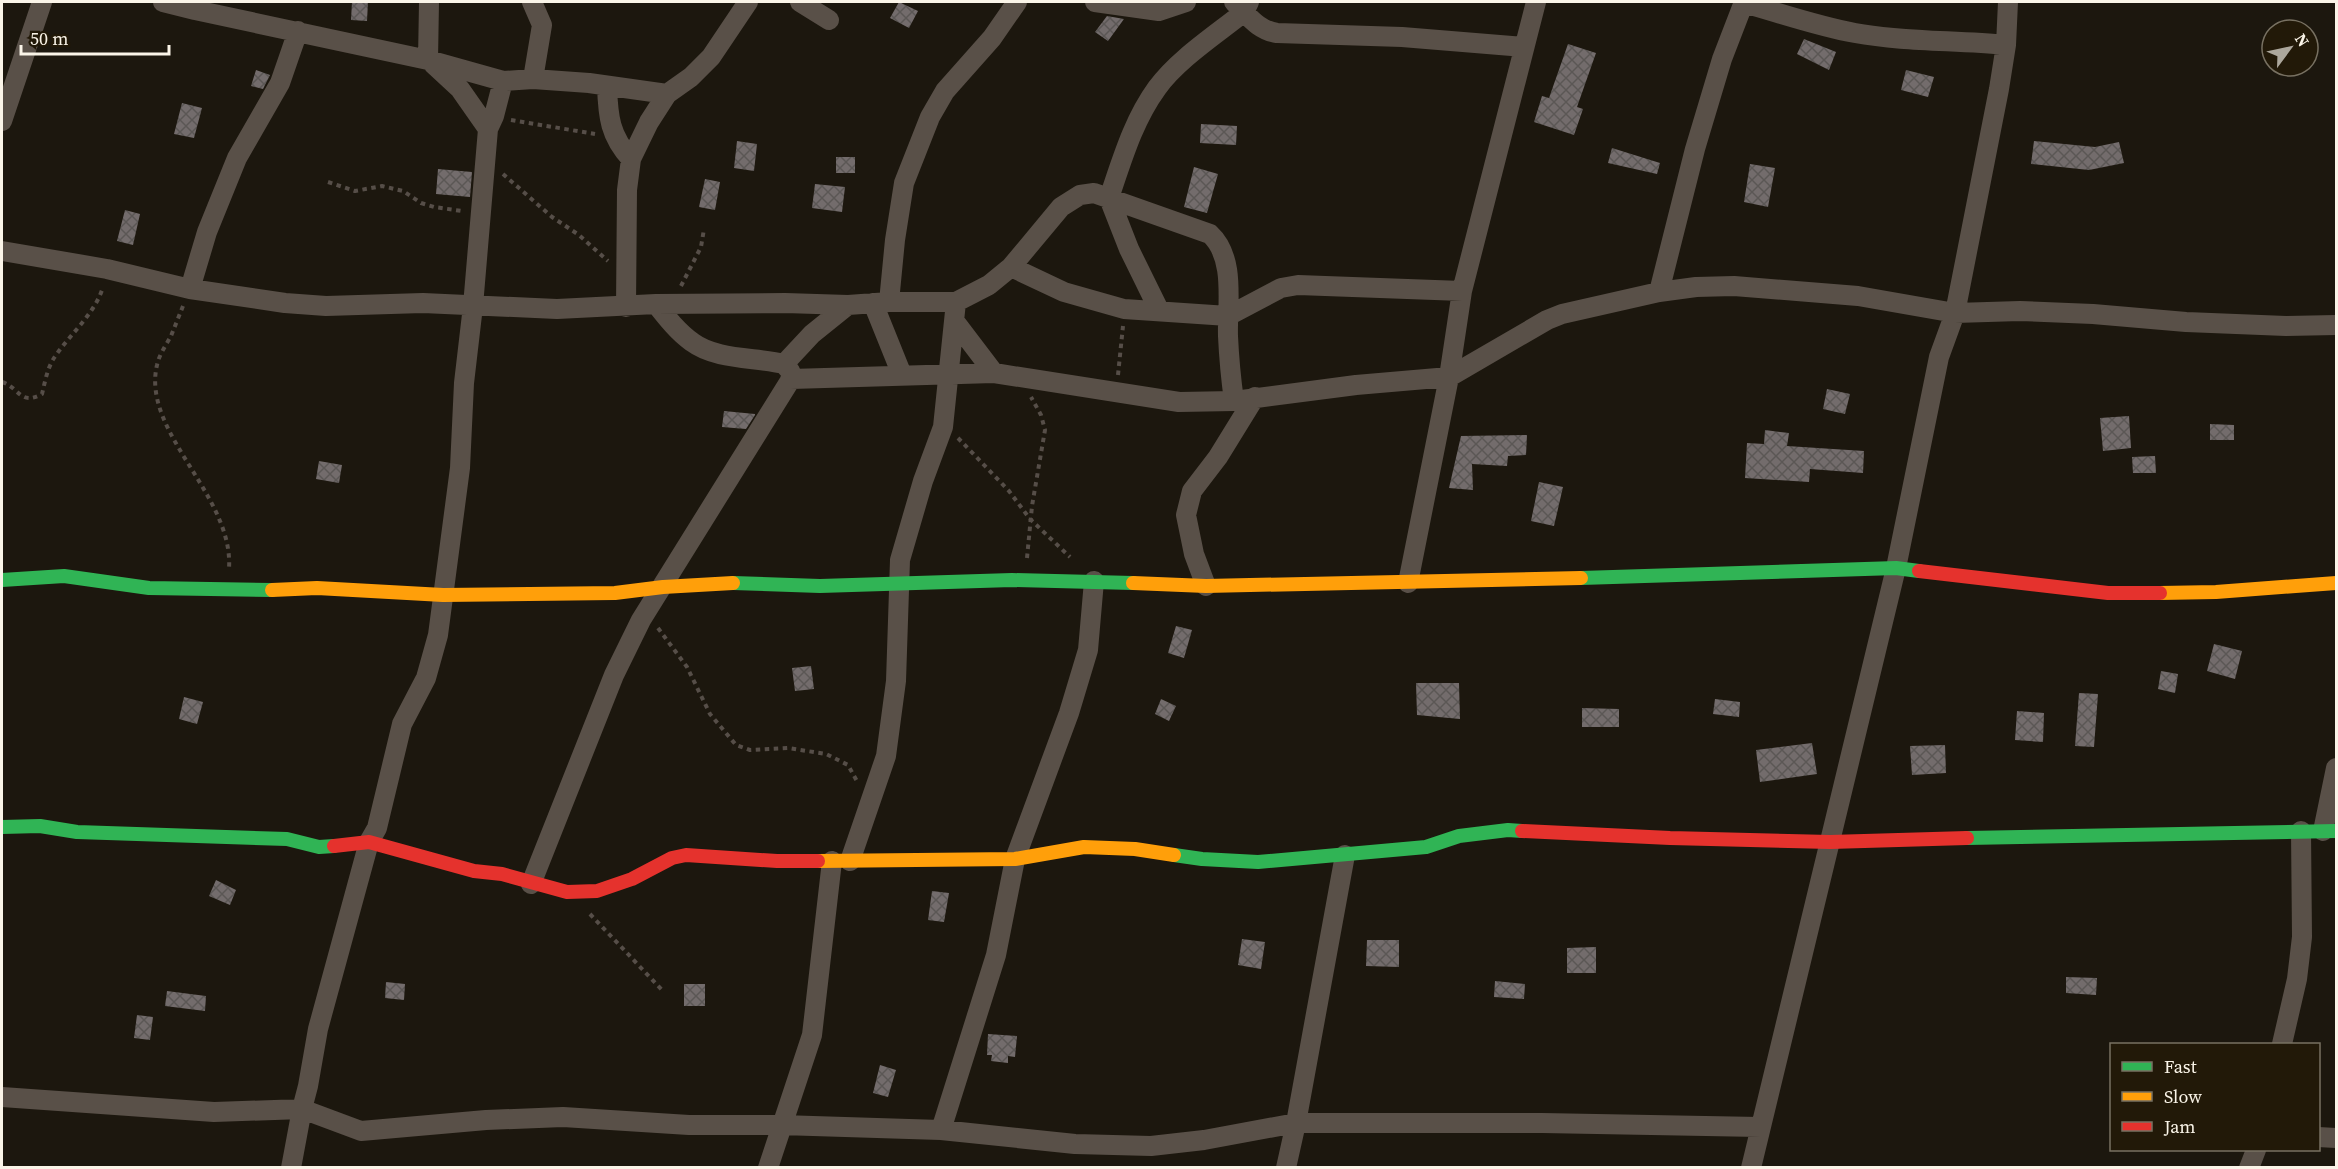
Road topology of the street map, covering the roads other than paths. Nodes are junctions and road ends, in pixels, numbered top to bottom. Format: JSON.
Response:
{"nodes":[{"id":1,"x":163,"y":2,"type":"edge"},
{"id":2,"x":429,"y":2,"type":"edge"},
{"id":3,"x":532,"y":2,"type":"edge"},
{"id":4,"x":748,"y":2,"type":"edge"},
{"id":5,"x":800,"y":2,"type":"edge"},
{"id":6,"x":1017,"y":2,"type":"edge"},
{"id":7,"x":1095,"y":2,"type":"edge"},
{"id":8,"x":1186,"y":2,"type":"edge"},
{"id":9,"x":1536,"y":2,"type":"edge"},
{"id":10,"x":1744,"y":2,"type":"edge"},
{"id":11,"x":2008,"y":2,"type":"edge"},
{"id":12,"x":36,"y":4,"type":"edge"},
{"id":13,"x":1242,"y":5,"type":"edge"},
{"id":14,"x":829,"y":20,"type":"dead end"},
{"id":15,"x":298,"y":31,"type":"junction"},
{"id":16,"x":2006,"y":45,"type":"junction"},
{"id":17,"x":1524,"y":47,"type":"junction"},
{"id":18,"x":428,"y":60,"type":"junction"},
{"id":19,"x":533,"y":79,"type":"junction"},
{"id":20,"x":503,"y":81,"type":"junction"},
{"id":21,"x":607,"y":86,"type":"junction"},
{"id":22,"x":667,"y":94,"type":"junction"},
{"id":23,"x":2,"y":121,"type":"edge"},
{"id":24,"x":491,"y":122,"type":"junction"},
{"id":25,"x":631,"y":159,"type":"junction"},
{"id":26,"x":1109,"y":198,"type":"junction"},
{"id":27,"x":2,"y":251,"type":"edge"},
{"id":28,"x":1011,"y":267,"type":"junction"},
{"id":29,"x":190,"y":289,"type":"junction"},
{"id":30,"x":1462,"y":291,"type":"junction"},
{"id":31,"x":1659,"y":292,"type":"junction"},
{"id":32,"x":881,"y":302,"type":"junction"},
{"id":33,"x":957,"y":302,"type":"junction"},
{"id":34,"x":662,"y":305,"type":"junction"},
{"id":35,"x":848,"y":305,"type":"junction"},
{"id":36,"x":473,"y":306,"type":"junction"},
{"id":37,"x":626,"y":307,"type":"junction"},
{"id":38,"x":1159,"y":310,"type":"junction"},
{"id":39,"x":1955,"y":313,"type":"junction"},
{"id":40,"x":1228,"y":316,"type":"junction"},
{"id":41,"x":956,"y":323,"type":"junction"},
{"id":42,"x":2337,"y":325,"type":"edge"},
{"id":43,"x":787,"y":371,"type":"junction"},
{"id":44,"x":994,"y":373,"type":"junction"},
{"id":45,"x":902,"y":375,"type":"junction"},
{"id":46,"x":950,"y":375,"type":"junction"},
{"id":47,"x":1449,"y":377,"type":"junction"},
{"id":48,"x":1255,"y":397,"type":"junction"},
{"id":49,"x":1234,"y":400,"type":"junction"},
{"id":50,"x":1896,"y":568,"type":"junction"},
{"id":51,"x":2,"y":580,"type":"edge"},
{"id":52,"x":1094,"y":581,"type":"junction"},
{"id":53,"x":899,"y":583,"type":"junction"},
{"id":54,"x":2337,"y":583,"type":"edge"},
{"id":55,"x":1408,"y":584,"type":"junction"},
{"id":56,"x":1206,"y":586,"type":"junction"},
{"id":57,"x":663,"y":587,"type":"junction"},
{"id":58,"x":615,"y":593,"type":"junction"},
{"id":59,"x":443,"y":595,"type":"junction"},
{"id":60,"x":643,"y":617,"type":"junction"},
{"id":61,"x":2337,"y":768,"type":"edge"},
{"id":62,"x":2,"y":827,"type":"edge"},
{"id":63,"x":2301,"y":831,"type":"junction"},
{"id":64,"x":2330,"y":831,"type":"edge"},
{"id":65,"x":369,"y":842,"type":"junction"},
{"id":66,"x":1830,"y":842,"type":"junction"},
{"id":67,"x":1345,"y":855,"type":"junction"},
{"id":68,"x":1015,"y":859,"type":"junction"},
{"id":69,"x":841,"y":861,"type":"junction"},
{"id":70,"x":531,"y":884,"type":"junction"},
{"id":71,"x":2282,"y":1043,"type":"edge"},
{"id":72,"x":2,"y":1097,"type":"edge"},
{"id":73,"x":302,"y":1109,"type":"junction"},
{"id":74,"x":1296,"y":1123,"type":"junction"},
{"id":75,"x":781,"y":1125,"type":"junction"},
{"id":76,"x":1760,"y":1127,"type":"junction"},
{"id":77,"x":941,"y":1130,"type":"junction"},
{"id":78,"x":2320,"y":1137,"type":"edge"},
{"id":79,"x":2337,"y":1137,"type":"edge"},
{"id":80,"x":2255,"y":1151,"type":"edge"},
{"id":81,"x":291,"y":1167,"type":"edge"},
{"id":82,"x":768,"y":1167,"type":"edge"},
{"id":83,"x":1286,"y":1167,"type":"edge"},
{"id":84,"x":1751,"y":1167,"type":"edge"},
{"id":85,"x":2249,"y":1167,"type":"edge"}],
"edges":[{"from":1,"to":15,"type":"street"},
{"from":2,"to":18,"type":"street"},
{"from":3,"to":19,"type":"street"},
{"from":4,"to":22,"type":"street"},
{"from":5,"to":14,"type":"street"},
{"from":6,"to":32,"type":"street"},
{"from":7,"to":8,"type":"street"},
{"from":9,"to":17,"type":"street"},
{"from":10,"to":16,"type":"street"},
{"from":10,"to":31,"type":"street"},
{"from":11,"to":16,"type":"street"},
{"from":12,"to":23,"type":"street"},
{"from":13,"to":17,"type":"street"},
{"from":13,"to":26,"type":"street"},
{"from":15,"to":18,"type":"street"},
{"from":15,"to":29,"type":"street"},
{"from":16,"to":39,"type":"street"},
{"from":17,"to":30,"type":"street"},
{"from":18,"to":20,"type":"street"},
{"from":18,"to":24,"type":"street"},
{"from":19,"to":20,"type":"street"},
{"from":19,"to":21,"type":"street"},
{"from":20,"to":24,"type":"street"},
{"from":21,"to":22,"type":"street"},
{"from":21,"to":25,"type":"street"},
{"from":22,"to":25,"type":"street"},
{"from":24,"to":36,"type":"street"},
{"from":25,"to":37,"type":"street"},
{"from":26,"to":28,"type":"street"},
{"from":26,"to":38,"type":"street"},
{"from":26,"to":40,"type":"street"},
{"from":27,"to":29,"type":"street"},
{"from":28,"to":33,"type":"street"},
{"from":28,"to":38,"type":"street"},
{"from":29,"to":36,"type":"street"},
{"from":30,"to":40,"type":"street"},
{"from":30,"to":47,"type":"street"},
{"from":31,"to":39,"type":"street"},
{"from":31,"to":47,"type":"street"},
{"from":32,"to":33,"type":"street"},
{"from":32,"to":35,"type":"street"},
{"from":32,"to":45,"type":"street"},
{"from":33,"to":41,"type":"street"},
{"from":34,"to":35,"type":"street"},
{"from":34,"to":37,"type":"street"},
{"from":34,"to":43,"type":"street"},
{"from":35,"to":43,"type":"street"},
{"from":36,"to":37,"type":"street"},
{"from":36,"to":59,"type":"street"},
{"from":38,"to":40,"type":"street"},
{"from":39,"to":42,"type":"street"},
{"from":39,"to":50,"type":"street"},
{"from":40,"to":49,"type":"street"},
{"from":41,"to":44,"type":"street"},
{"from":41,"to":46,"type":"street"},
{"from":43,"to":45,"type":"street"},
{"from":43,"to":57,"type":"street"},
{"from":44,"to":46,"type":"street"},
{"from":44,"to":49,"type":"street"},
{"from":45,"to":46,"type":"street"},
{"from":46,"to":53,"type":"street"},
{"from":47,"to":48,"type":"street"},
{"from":47,"to":55,"type":"street"},
{"from":48,"to":49,"type":"street"},
{"from":48,"to":56,"type":"street"},
{"from":50,"to":54,"type":"street"},
{"from":50,"to":55,"type":"street"},
{"from":50,"to":66,"type":"street"},
{"from":51,"to":59,"type":"street"},
{"from":52,"to":53,"type":"street"},
{"from":52,"to":56,"type":"street"},
{"from":52,"to":68,"type":"street"},
{"from":53,"to":57,"type":"street"},
{"from":53,"to":69,"type":"street"},
{"from":55,"to":56,"type":"street"},
{"from":57,"to":58,"type":"street"},
{"from":57,"to":60,"type":"street"},
{"from":58,"to":59,"type":"street"},
{"from":58,"to":60,"type":"street"},
{"from":59,"to":65,"type":"street"},
{"from":60,"to":70,"type":"street"},
{"from":61,"to":64,"type":"street"},
{"from":62,"to":65,"type":"street"},
{"from":63,"to":64,"type":"street"},
{"from":63,"to":66,"type":"street"},
{"from":63,"to":71,"type":"street"},
{"from":65,"to":70,"type":"street"},
{"from":65,"to":73,"type":"street"},
{"from":66,"to":67,"type":"street"},
{"from":66,"to":76,"type":"street"},
{"from":67,"to":68,"type":"street"},
{"from":67,"to":74,"type":"street"},
{"from":68,"to":69,"type":"street"},
{"from":68,"to":77,"type":"street"},
{"from":69,"to":70,"type":"street"},
{"from":69,"to":75,"type":"street"},
{"from":72,"to":73,"type":"street"},
{"from":73,"to":75,"type":"street"},
{"from":73,"to":81,"type":"street"},
{"from":74,"to":76,"type":"street"},
{"from":74,"to":77,"type":"street"},
{"from":74,"to":83,"type":"street"},
{"from":75,"to":77,"type":"street"},
{"from":75,"to":82,"type":"street"},
{"from":76,"to":84,"type":"street"},
{"from":78,"to":79,"type":"street"},
{"from":80,"to":85,"type":"street"}]}
